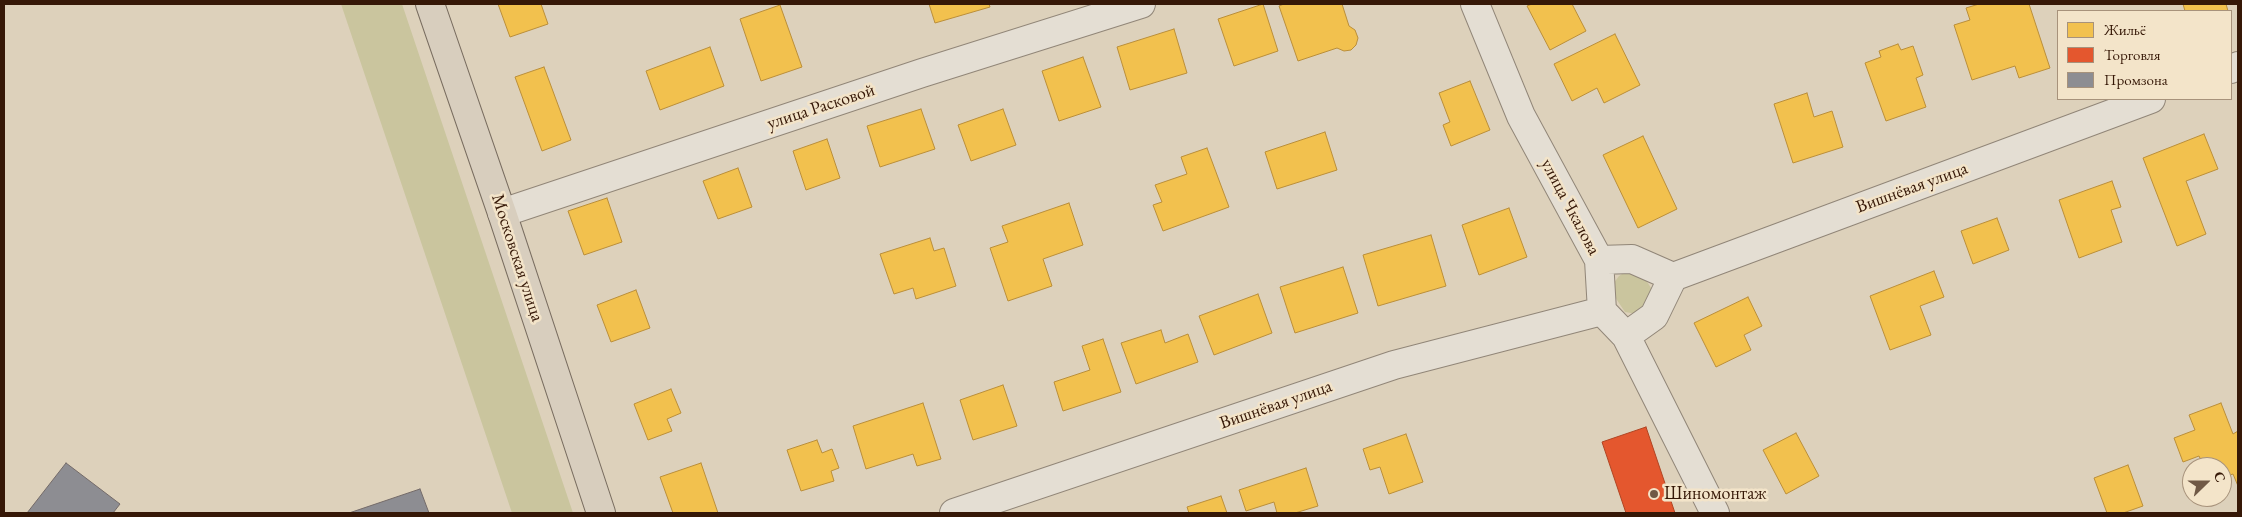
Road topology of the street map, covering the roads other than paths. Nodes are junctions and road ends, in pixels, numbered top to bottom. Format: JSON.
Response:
{"nodes":[{"id":1,"x":430,"y":4,"type":"edge"},
{"id":2,"x":1141,"y":4,"type":"edge"},
{"id":3,"x":1475,"y":4,"type":"edge"},
{"id":4,"x":2149,"y":100,"type":"edge"},
{"id":5,"x":502,"y":213,"type":"junction"},
{"id":6,"x":1599,"y":260,"type":"junction"},
{"id":7,"x":1673,"y":277,"type":"junction"},
{"id":8,"x":1602,"y":311,"type":"junction"},
{"id":9,"x":1626,"y":336,"type":"junction"},
{"id":10,"x":601,"y":513,"type":"edge"},
{"id":11,"x":954,"y":513,"type":"edge"},
{"id":12,"x":1715,"y":513,"type":"edge"}],
"edges":[{"from":1,"to":5,"type":"main road","name":"Московская улица"},
{"from":2,"to":5,"type":"street","name":"улица Расковой"},
{"from":3,"to":6,"type":"street","name":"улица Чкалова"},
{"from":4,"to":7,"type":"street","name":"Вишнёвая улица"},
{"from":5,"to":10,"type":"main road","name":"Московская улица"},
{"from":6,"to":7,"type":"street"},
{"from":6,"to":8,"type":"street","name":"улица Чкалова"},
{"from":7,"to":9,"type":"street"},
{"from":8,"to":9,"type":"street"},
{"from":8,"to":11,"type":"street","name":"Вишнёвая улица"},
{"from":9,"to":12,"type":"street"}]}
